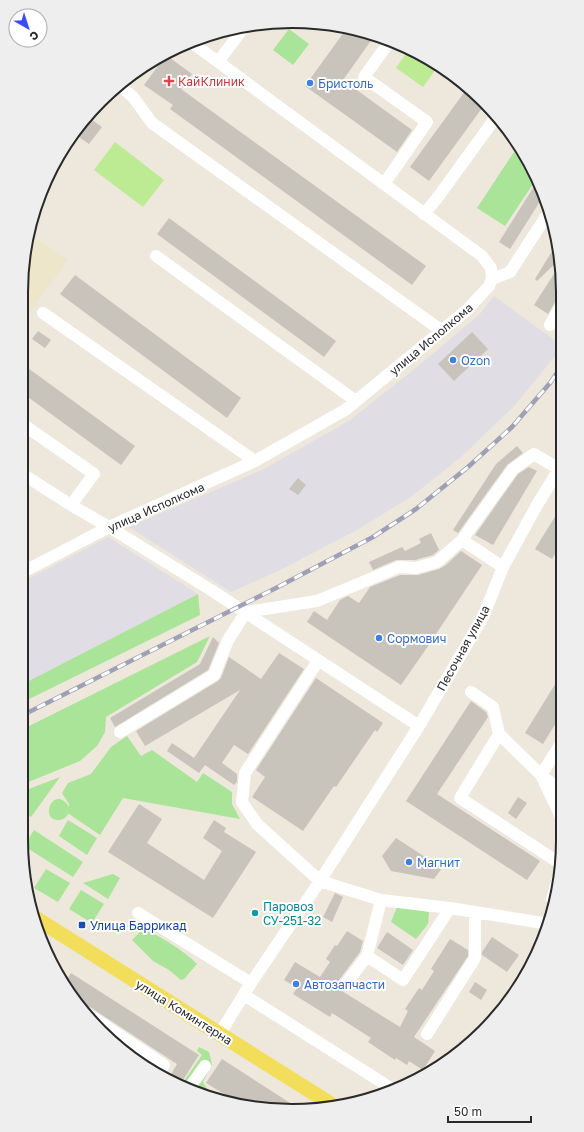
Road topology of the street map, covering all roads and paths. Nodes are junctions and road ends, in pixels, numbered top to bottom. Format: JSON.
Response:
{"nodes":[{"id":1,"x":240,"y":33,"type":"edge"},
{"id":2,"x":196,"y":46,"type":"edge"},
{"id":3,"x":387,"y":46,"type":"edge"},
{"id":4,"x":218,"y":62,"type":"junction"},
{"id":5,"x":124,"y":89,"type":"edge"},
{"id":6,"x":493,"y":121,"type":"edge"},
{"id":7,"x":384,"y":184,"type":"junction"},
{"id":8,"x":424,"y":214,"type":"junction"},
{"id":9,"x":545,"y":218,"type":"edge"},
{"id":10,"x":156,"y":256,"type":"dead end"},
{"id":11,"x":492,"y":279,"type":"junction"},
{"id":12,"x":43,"y":313,"type":"dead end"},
{"id":13,"x":556,"y":315,"type":"edge"},
{"id":14,"x":550,"y":325,"type":"dead end"},
{"id":15,"x":442,"y":331,"type":"junction"},
{"id":16,"x":356,"y":401,"type":"junction"},
{"id":17,"x":28,"y":428,"type":"edge"},
{"id":18,"x":255,"y":461,"type":"junction"},
{"id":19,"x":556,"y":466,"type":"edge"},
{"id":20,"x":556,"y":474,"type":"edge"},
{"id":21,"x":28,"y":478,"type":"edge"},
{"id":22,"x":70,"y":505,"type":"junction"},
{"id":23,"x":109,"y":527,"type":"junction"},
{"id":24,"x":462,"y":540,"type":"junction"},
{"id":25,"x":503,"y":567,"type":"junction"},
{"id":26,"x":28,"y":569,"type":"edge"},
{"id":27,"x":246,"y":612,"type":"junction"},
{"id":28,"x":318,"y":661,"type":"junction"},
{"id":29,"x":471,"y":692,"type":"dead end"},
{"id":30,"x":419,"y":726,"type":"junction"},
{"id":31,"x":120,"y":732,"type":"dead end"},
{"id":32,"x":499,"y":734,"type":"junction"},
{"id":33,"x":556,"y":751,"type":"edge"},
{"id":34,"x":541,"y":775,"type":"junction"},
{"id":35,"x":556,"y":787,"type":"edge"},
{"id":36,"x":556,"y":806,"type":"edge"},
{"id":37,"x":555,"y":860,"type":"edge"},
{"id":38,"x":320,"y":881,"type":"junction"},
{"id":39,"x":380,"y":900,"type":"junction"},
{"id":40,"x":450,"y":908,"type":"junction"},
{"id":41,"x":475,"y":912,"type":"junction"},
{"id":42,"x":138,"y":913,"type":"dead end"},
{"id":43,"x":41,"y":921,"type":"edge"},
{"id":44,"x":543,"y":923,"type":"edge"},
{"id":45,"x":367,"y":956,"type":"junction"},
{"id":46,"x":251,"y":983,"type":"junction"},
{"id":47,"x":345,"y":985,"type":"dead end"},
{"id":48,"x":244,"y":995,"type":"junction"},
{"id":49,"x":102,"y":1024,"type":"edge"},
{"id":50,"x":427,"y":1034,"type":"dead end"},
{"id":51,"x":220,"y":1035,"type":"junction"},
{"id":52,"x":205,"y":1066,"type":"dead end"},
{"id":53,"x":161,"y":1070,"type":"edge"},
{"id":54,"x":192,"y":1085,"type":"edge"},
{"id":55,"x":388,"y":1086,"type":"edge"},
{"id":56,"x":322,"y":1102,"type":"edge"}],
"edges":[{"from":1,"to":4,"type":"street"},
{"from":2,"to":4,"type":"street"},
{"from":3,"to":7,"type":"street"},
{"from":4,"to":7,"type":"street"},
{"from":5,"to":15,"type":"street"},
{"from":6,"to":8,"type":"street"},
{"from":7,"to":8,"type":"street"},
{"from":8,"to":11,"type":"street"},
{"from":9,"to":11,"type":"street"},
{"from":10,"to":16,"type":"street"},
{"from":11,"to":15,"type":"street","name":"улица Исполкома"},
{"from":12,"to":18,"type":"street"},
{"from":13,"to":14,"type":"street"},
{"from":15,"to":16,"type":"street","name":"улица Исполкома"},
{"from":16,"to":18,"type":"street","name":"улица Исполкома"},
{"from":17,"to":22,"type":"street"},
{"from":18,"to":23,"type":"street","name":"улица Исполкома"},
{"from":19,"to":24,"type":"street"},
{"from":20,"to":25,"type":"street","name":"Песочная улица"},
{"from":21,"to":22,"type":"street"},
{"from":22,"to":23,"type":"street"},
{"from":23,"to":26,"type":"street","name":"улица Исполкома"},
{"from":23,"to":27,"type":"street"},
{"from":24,"to":25,"type":"street"},
{"from":24,"to":27,"type":"street"},
{"from":25,"to":30,"type":"street","name":"Песочная улица"},
{"from":27,"to":28,"type":"street"},
{"from":27,"to":31,"type":"street"},
{"from":28,"to":30,"type":"street"},
{"from":28,"to":38,"type":"street"},
{"from":29,"to":32,"type":"street"},
{"from":30,"to":38,"type":"street","name":"Песочная улица"},
{"from":32,"to":34,"type":"street"},
{"from":32,"to":37,"type":"street"},
{"from":33,"to":34,"type":"street"},
{"from":34,"to":35,"type":"street"},
{"from":34,"to":36,"type":"street"},
{"from":38,"to":39,"type":"street"},
{"from":38,"to":46,"type":"street","name":"Песочная улица"},
{"from":39,"to":40,"type":"street"},
{"from":39,"to":45,"type":"street"},
{"from":40,"to":41,"type":"street"},
{"from":40,"to":45,"type":"street"},
{"from":41,"to":44,"type":"street"},
{"from":41,"to":50,"type":"street"},
{"from":42,"to":46,"type":"street"},
{"from":43,"to":51,"type":"main road","name":"улица Коминтерна"},
{"from":45,"to":47,"type":"street"},
{"from":46,"to":48,"type":"street","name":"Песочная улица"},
{"from":48,"to":51,"type":"street","name":"Песочная улица"},
{"from":48,"to":55,"type":"street"},
{"from":49,"to":53,"type":"street"},
{"from":51,"to":56,"type":"main road","name":"улица Коминтерна"},
{"from":52,"to":54,"type":"street"}]}
